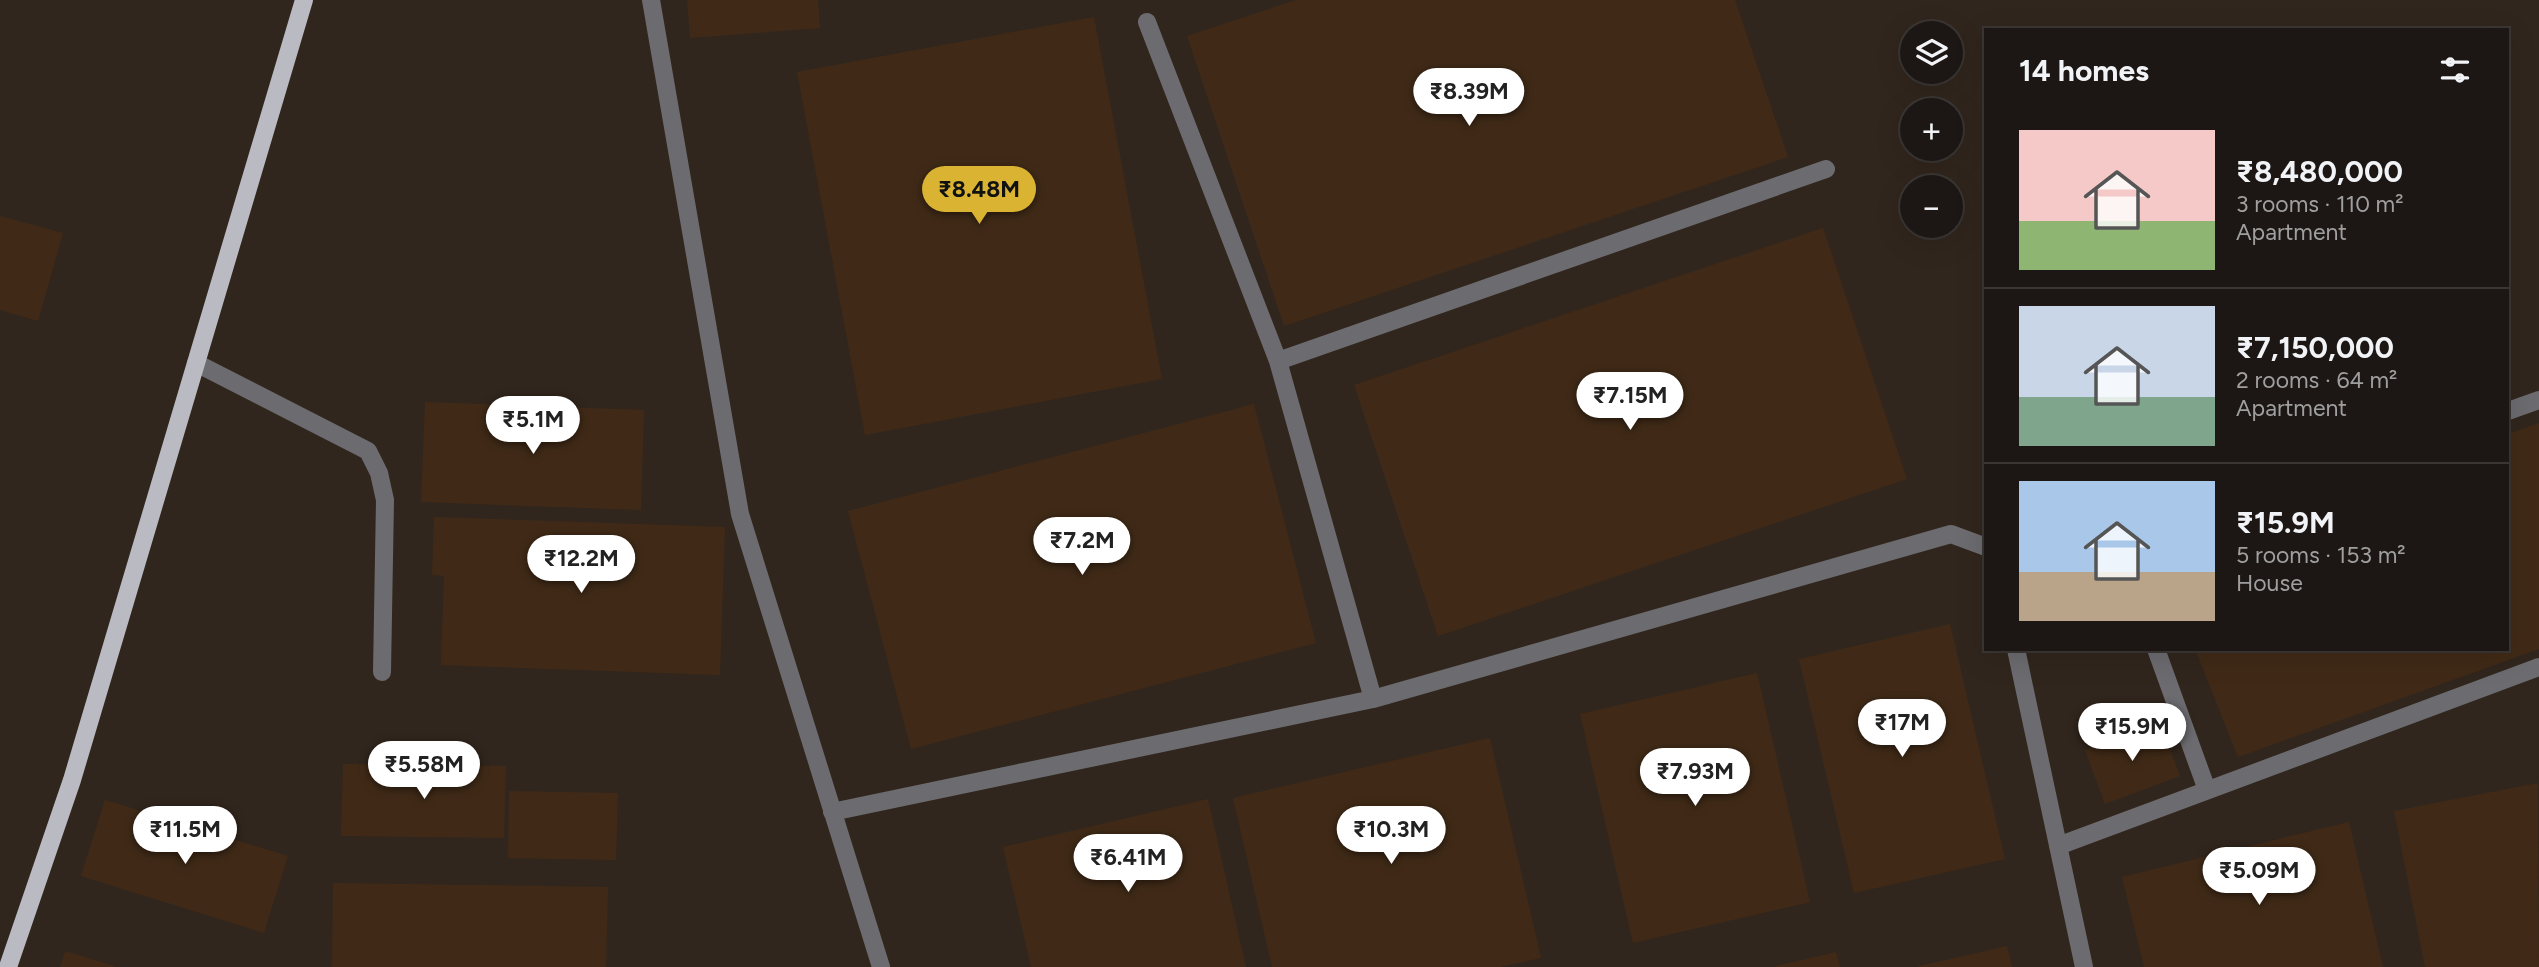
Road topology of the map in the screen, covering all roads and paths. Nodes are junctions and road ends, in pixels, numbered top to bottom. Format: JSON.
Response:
{"nodes":[{"id":1,"x":304,"y":0,"type":"edge"},
{"id":2,"x":651,"y":0,"type":"edge"},
{"id":3,"x":1147,"y":22,"type":"dead end"},
{"id":4,"x":1826,"y":169,"type":"dead end"},
{"id":5,"x":1278,"y":361,"type":"junction"},
{"id":6,"x":196,"y":363,"type":"junction"},
{"id":7,"x":2539,"y":400,"type":"edge"},
{"id":8,"x":2509,"y":411,"type":"edge"},
{"id":9,"x":1984,"y":546,"type":"edge"},
{"id":10,"x":2016,"y":651,"type":"edge"},
{"id":11,"x":2157,"y":651,"type":"edge"},
{"id":12,"x":2539,"y":667,"type":"edge"},
{"id":13,"x":382,"y":672,"type":"dead end"},
{"id":14,"x":1373,"y":699,"type":"junction"},
{"id":15,"x":2207,"y":790,"type":"junction"},
{"id":16,"x":832,"y":811,"type":"junction"},
{"id":17,"x":2058,"y":846,"type":"junction"},
{"id":18,"x":8,"y":967,"type":"edge"},
{"id":19,"x":881,"y":967,"type":"edge"},
{"id":20,"x":2084,"y":967,"type":"edge"}],
"edges":[{"from":1,"to":6,"type":"main road"},
{"from":2,"to":16,"type":"street"},
{"from":3,"to":5,"type":"street"},
{"from":4,"to":5,"type":"street"},
{"from":5,"to":14,"type":"street"},
{"from":6,"to":13,"type":"street"},
{"from":6,"to":18,"type":"main road"},
{"from":7,"to":8,"type":"street"},
{"from":9,"to":14,"type":"street"},
{"from":10,"to":17,"type":"street"},
{"from":11,"to":15,"type":"street"},
{"from":12,"to":15,"type":"street"},
{"from":14,"to":16,"type":"street"},
{"from":15,"to":17,"type":"street"},
{"from":16,"to":19,"type":"street"},
{"from":17,"to":20,"type":"street"}]}
